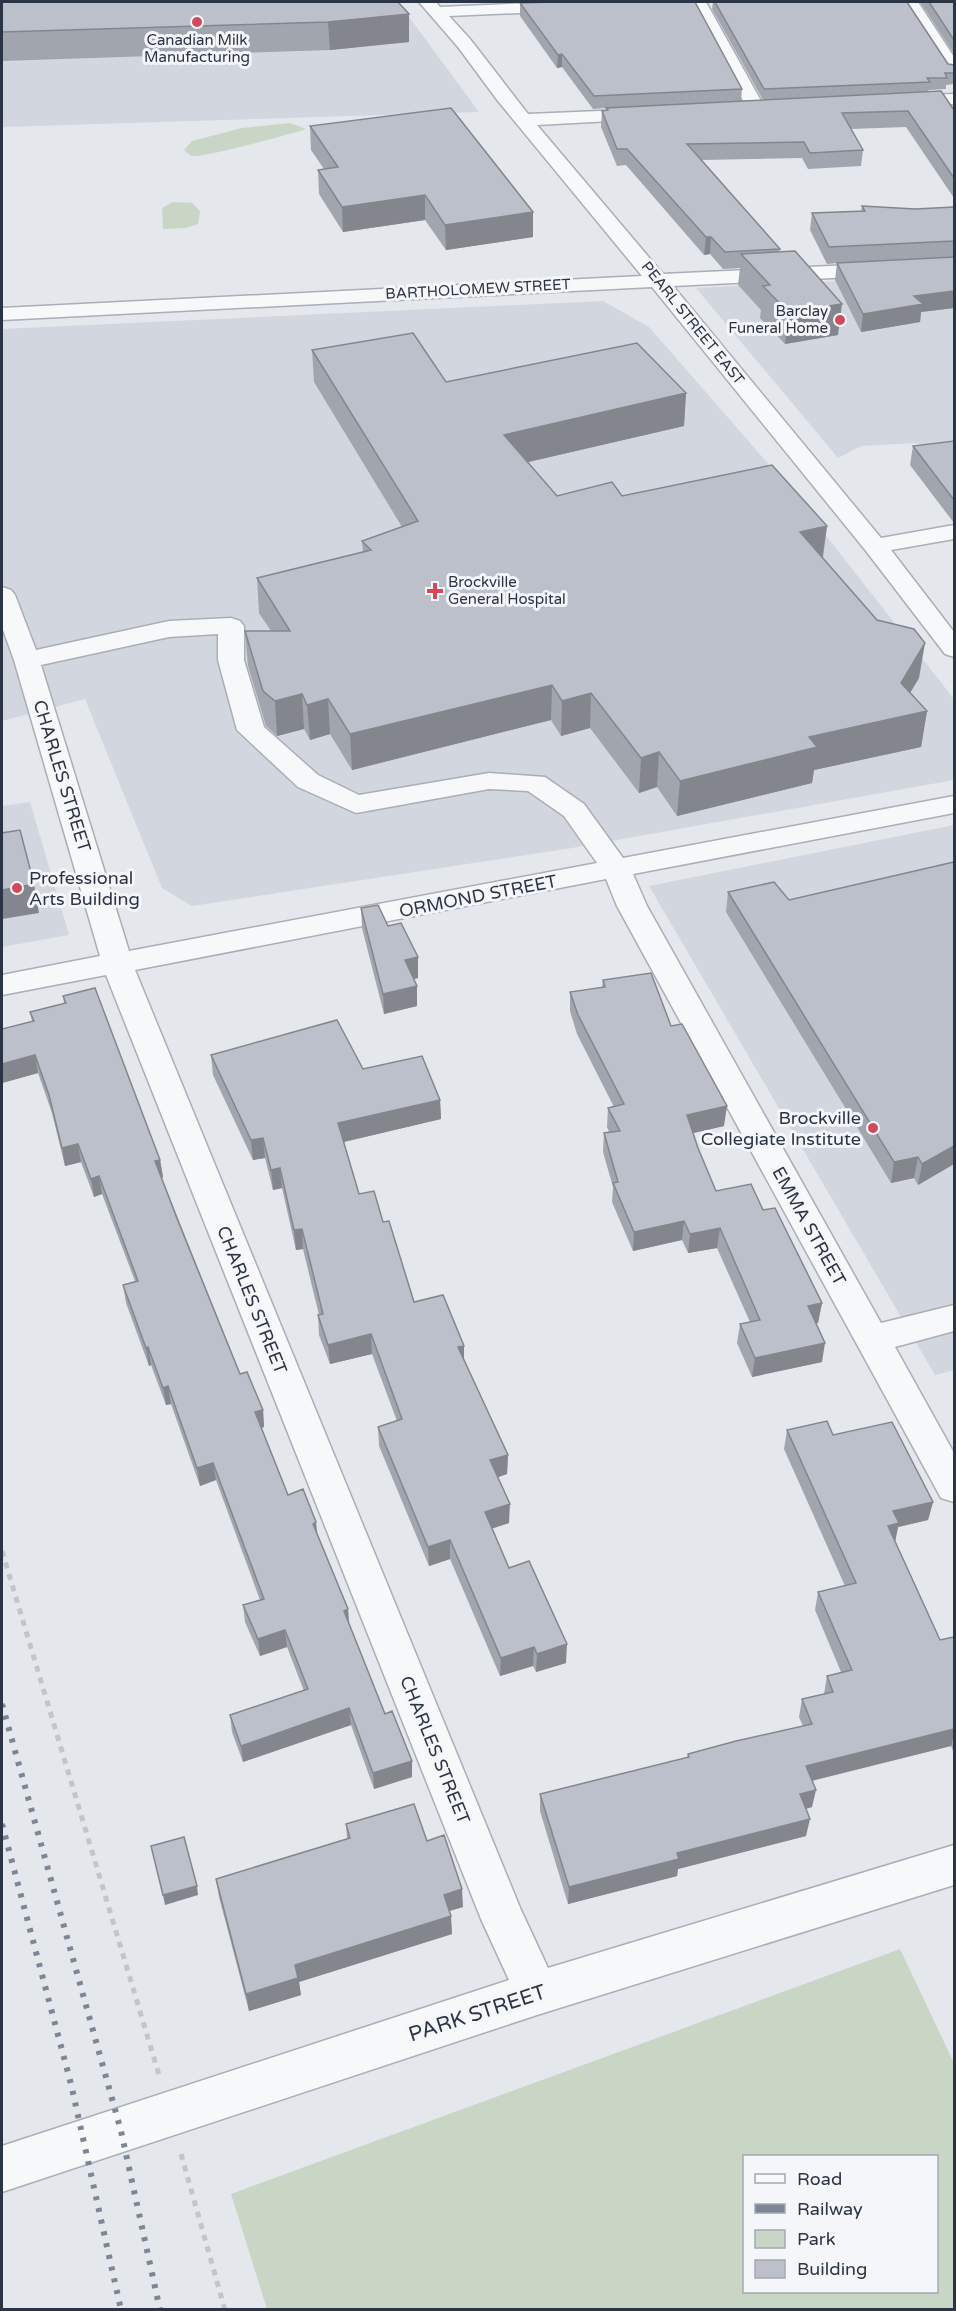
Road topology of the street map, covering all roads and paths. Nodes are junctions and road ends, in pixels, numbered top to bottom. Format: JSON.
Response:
{"nodes":[{"id":1,"x":652,"y":2,"type":"edge"},
{"id":2,"x":698,"y":2,"type":"edge"},
{"id":3,"x":910,"y":2,"type":"edge"},
{"id":4,"x":431,"y":7,"type":"edge"},
{"id":5,"x":954,"y":70,"type":"edge"},
{"id":6,"x":954,"y":99,"type":"edge"},
{"id":7,"x":888,"y":102,"type":"edge"},
{"id":8,"x":778,"y":107,"type":"edge"},
{"id":9,"x":756,"y":108,"type":"junction"},
{"id":10,"x":734,"y":109,"type":"edge"},
{"id":11,"x":663,"y":113,"type":"edge"},
{"id":12,"x":524,"y":120,"type":"junction"},
{"id":13,"x":954,"y":266,"type":"edge"},
{"id":14,"x":658,"y":280,"type":"junction"},
{"id":15,"x":2,"y":314,"type":"edge"},
{"id":16,"x":954,"y":532,"type":"edge"},
{"id":17,"x":875,"y":546,"type":"junction"},
{"id":18,"x":2,"y":595,"type":"edge"},
{"id":19,"x":954,"y":648,"type":"edge"},
{"id":20,"x":27,"y":660,"type":"junction"},
{"id":21,"x":954,"y":804,"type":"edge"},
{"id":22,"x":616,"y":869,"type":"junction"},
{"id":23,"x":119,"y":964,"type":"junction"},
{"id":24,"x":2,"y":985,"type":"edge"},
{"id":25,"x":954,"y":1318,"type":"edge"},
{"id":26,"x":872,"y":1339,"type":"junction"},
{"id":27,"x":954,"y":1487,"type":"edge"},
{"id":28,"x":2,"y":1551,"type":"edge"},
{"id":29,"x":954,"y":1865,"type":"edge"},
{"id":30,"x":537,"y":1993,"type":"junction"},
{"id":31,"x":170,"y":2114,"type":"junction"},
{"id":32,"x":2,"y":2169,"type":"edge"},
{"id":33,"x":225,"y":2310,"type":"edge"}],
"edges":[{"from":1,"to":4,"type":"street"},
{"from":2,"to":9,"type":"street"},
{"from":3,"to":5,"type":"street"},
{"from":4,"to":12,"type":"street","name":"PEARL STREET EAST"},
{"from":6,"to":7,"type":"street"},
{"from":8,"to":9,"type":"street"},
{"from":9,"to":10,"type":"street"},
{"from":11,"to":12,"type":"street"},
{"from":12,"to":14,"type":"street","name":"PEARL STREET EAST"},
{"from":13,"to":14,"type":"street","name":"BARTHOLOMEW STREET"},
{"from":14,"to":15,"type":"street","name":"BARTHOLOMEW STREET"},
{"from":14,"to":17,"type":"street","name":"PEARL STREET EAST"},
{"from":16,"to":17,"type":"street"},
{"from":17,"to":19,"type":"street","name":"PEARL STREET EAST"},
{"from":18,"to":20,"type":"street","name":"CHARLES STREET"},
{"from":20,"to":22,"type":"street","name":"EMMA STREET"},
{"from":20,"to":23,"type":"street","name":"CHARLES STREET"},
{"from":21,"to":22,"type":"street","name":"ORMOND STREET"},
{"from":22,"to":23,"type":"street","name":"ORMOND STREET"},
{"from":22,"to":26,"type":"street","name":"EMMA STREET"},
{"from":23,"to":24,"type":"street","name":"ORMOND STREET"},
{"from":23,"to":30,"type":"street","name":"CHARLES STREET"},
{"from":25,"to":26,"type":"street"},
{"from":26,"to":27,"type":"street","name":"EMMA STREET"},
{"from":28,"to":31,"type":"path"},
{"from":29,"to":30,"type":"street","name":"PARK STREET"},
{"from":30,"to":31,"type":"street","name":"PARK STREET"},
{"from":31,"to":32,"type":"street","name":"PARK STREET"},
{"from":31,"to":33,"type":"path"}]}
